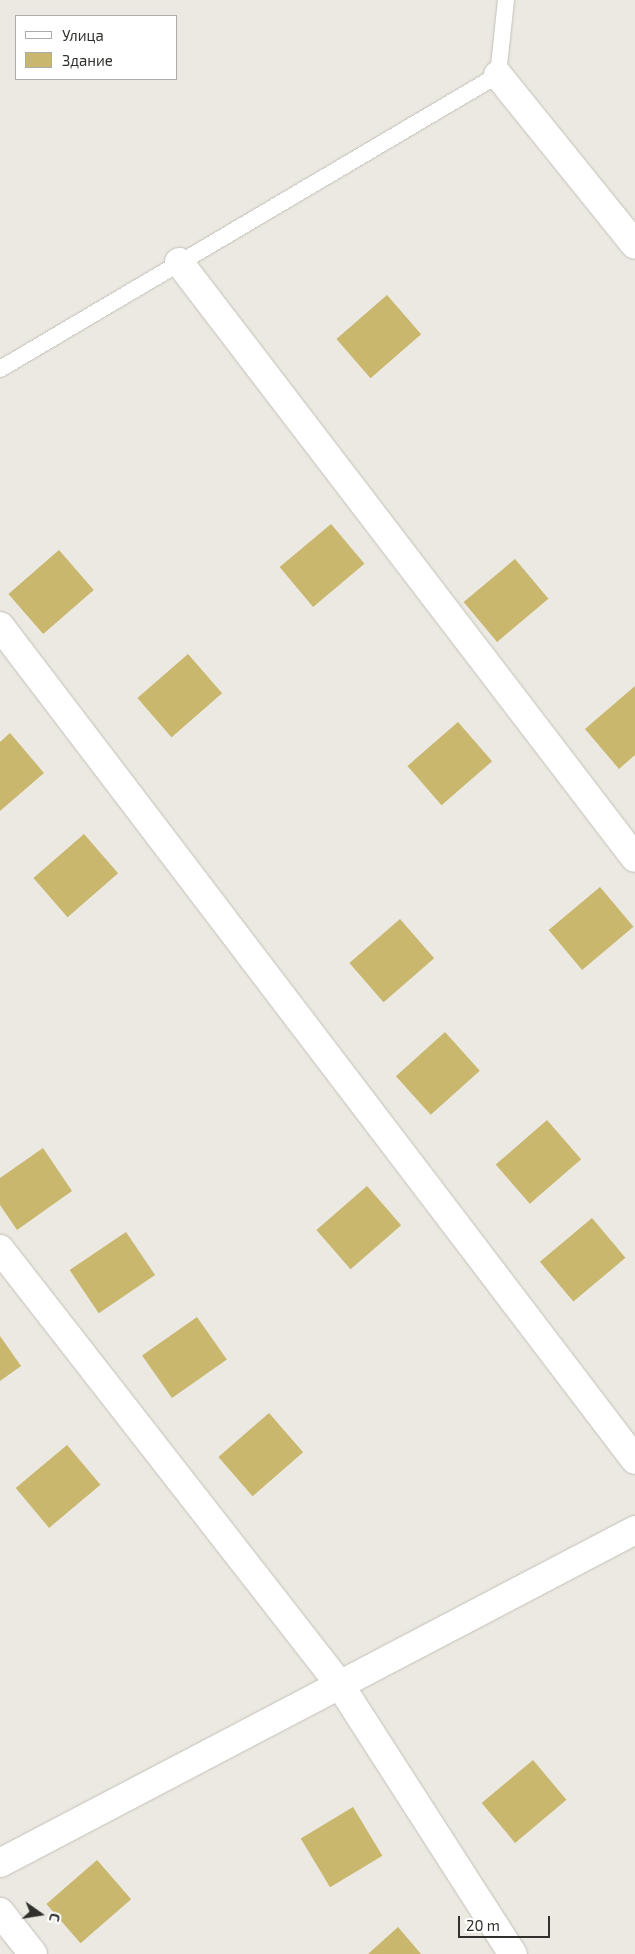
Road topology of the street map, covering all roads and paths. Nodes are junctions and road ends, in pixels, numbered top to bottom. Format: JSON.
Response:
{"nodes":[{"id":1,"x":506,"y":0,"type":"edge"},
{"id":2,"x":498,"y":75,"type":"junction"},
{"id":3,"x":635,"y":244,"type":"edge"},
{"id":4,"x":179,"y":262,"type":"junction"},
{"id":5,"x":0,"y":369,"type":"edge"},
{"id":6,"x":0,"y":626,"type":"edge"},
{"id":7,"x":635,"y":858,"type":"edge"},
{"id":8,"x":0,"y":1249,"type":"edge"},
{"id":9,"x":635,"y":1460,"type":"edge"},
{"id":10,"x":635,"y":1530,"type":"edge"},
{"id":11,"x":340,"y":1685,"type":"junction"},
{"id":12,"x":0,"y":1863,"type":"edge"},
{"id":13,"x":0,"y":1912,"type":"edge"},
{"id":14,"x":33,"y":1954,"type":"edge"},
{"id":15,"x":513,"y":1954,"type":"edge"}],
"edges":[{"from":1,"to":2,"type":"lane"},
{"from":2,"to":3,"type":"street"},
{"from":2,"to":4,"type":"lane"},
{"from":4,"to":5,"type":"lane"},
{"from":4,"to":7,"type":"street"},
{"from":6,"to":9,"type":"street"},
{"from":8,"to":11,"type":"street"},
{"from":10,"to":11,"type":"street"},
{"from":11,"to":12,"type":"street"},
{"from":11,"to":15,"type":"street"},
{"from":13,"to":14,"type":"street"}]}
